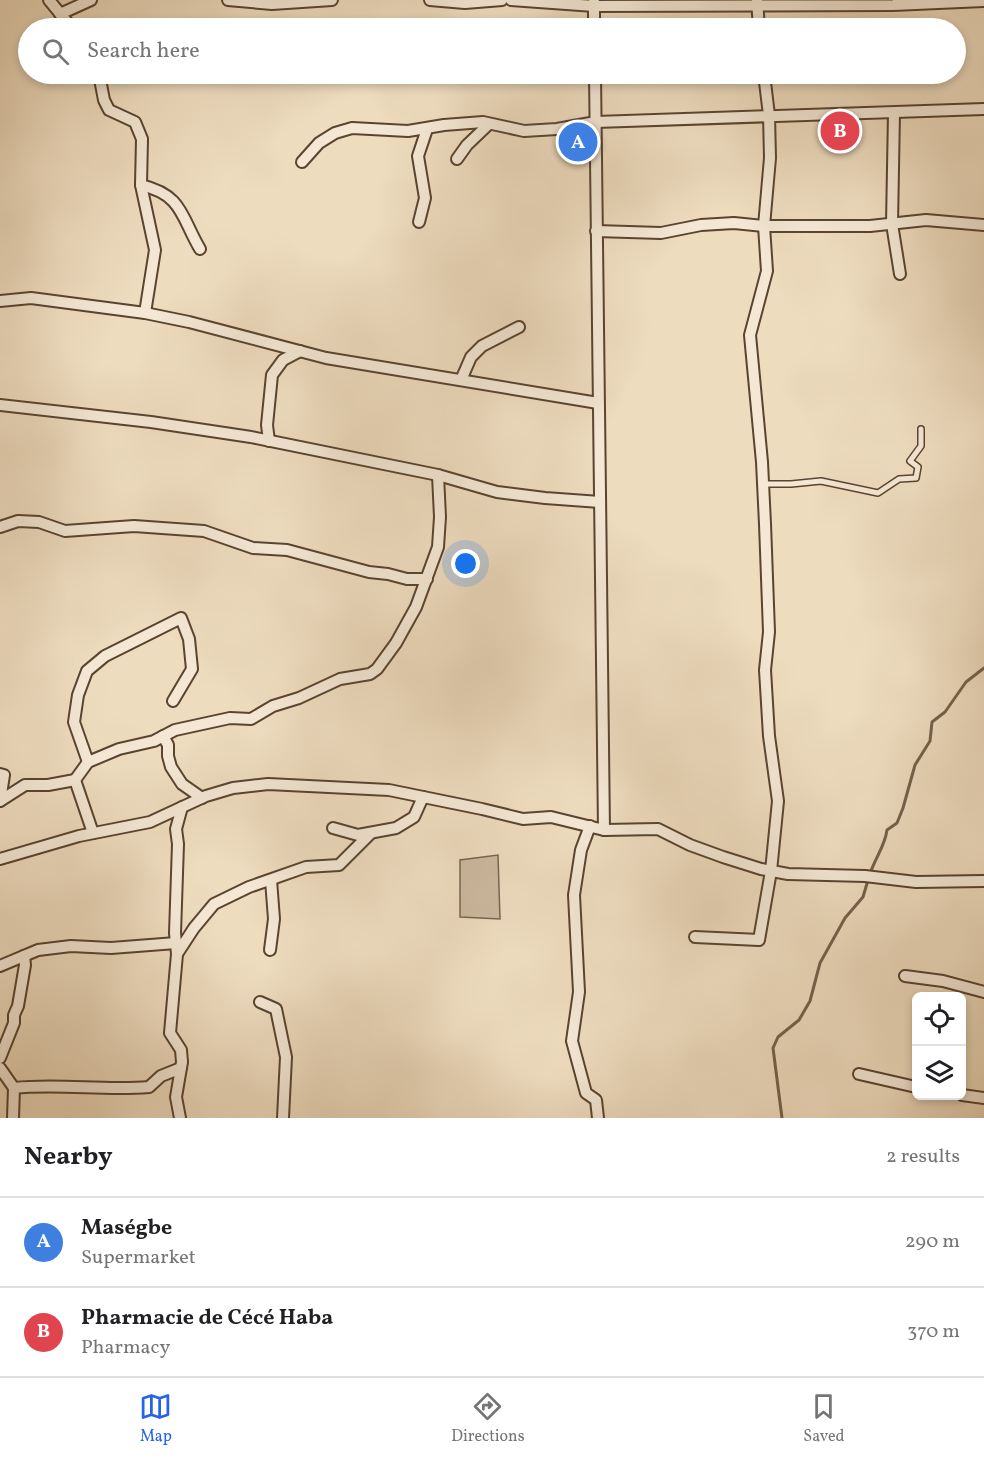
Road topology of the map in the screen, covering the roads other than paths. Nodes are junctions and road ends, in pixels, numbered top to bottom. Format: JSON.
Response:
{"nodes":[{"id":1,"x":49,"y":0,"type":"edge"},
{"id":2,"x":91,"y":0,"type":"edge"},
{"id":3,"x":228,"y":0,"type":"edge"},
{"id":4,"x":332,"y":0,"type":"edge"},
{"id":5,"x":430,"y":0,"type":"edge"},
{"id":6,"x":502,"y":0,"type":"edge"},
{"id":7,"x":511,"y":0,"type":"edge"},
{"id":8,"x":984,"y":1,"type":"edge"},
{"id":9,"x":594,"y":3,"type":"edge"},
{"id":10,"x":757,"y":3,"type":"edge"},
{"id":11,"x":894,"y":3,"type":"edge"},
{"id":12,"x":60,"y":14,"type":"junction"},
{"id":13,"x":63,"y":18,"type":"edge"},
{"id":14,"x":758,"y":18,"type":"edge"},
{"id":15,"x":101,"y":84,"type":"edge"},
{"id":16,"x":595,"y":84,"type":"edge"},
{"id":17,"x":765,"y":84,"type":"edge"},
{"id":18,"x":984,"y":110,"type":"edge"},
{"id":19,"x":894,"y":113,"type":"junction"},
{"id":20,"x":769,"y":115,"type":"junction"},
{"id":21,"x":596,"y":122,"type":"junction"},
{"id":22,"x":489,"y":124,"type":"junction"},
{"id":23,"x":427,"y":129,"type":"junction"},
{"id":24,"x":457,"y":159,"type":"dead end"},
{"id":25,"x":302,"y":162,"type":"dead end"},
{"id":26,"x":141,"y":185,"type":"junction"},
{"id":27,"x":419,"y":222,"type":"dead end"},
{"id":28,"x":892,"y":224,"type":"junction"},
{"id":29,"x":984,"y":225,"type":"edge"},
{"id":30,"x":764,"y":226,"type":"junction"},
{"id":31,"x":596,"y":231,"type":"junction"},
{"id":32,"x":200,"y":249,"type":"dead end"},
{"id":33,"x":900,"y":274,"type":"dead end"},
{"id":34,"x":0,"y":301,"type":"edge"},
{"id":35,"x":145,"y":313,"type":"junction"},
{"id":36,"x":519,"y":327,"type":"dead end"},
{"id":37,"x":300,"y":351,"type":"junction"},
{"id":38,"x":461,"y":380,"type":"junction"},
{"id":39,"x":598,"y":403,"type":"junction"},
{"id":40,"x":0,"y":405,"type":"edge"},
{"id":41,"x":921,"y":429,"type":"dead end"},
{"id":42,"x":269,"y":441,"type":"junction"},
{"id":43,"x":438,"y":475,"type":"junction"},
{"id":44,"x":763,"y":484,"type":"junction"},
{"id":45,"x":600,"y":502,"type":"junction"},
{"id":46,"x":0,"y":527,"type":"edge"},
{"id":47,"x":427,"y":579,"type":"junction"},
{"id":48,"x":173,"y":701,"type":"dead end"},
{"id":49,"x":163,"y":736,"type":"junction"},
{"id":50,"x":87,"y":762,"type":"junction"},
{"id":51,"x":0,"y":774,"type":"edge"},
{"id":52,"x":75,"y":780,"type":"junction"},
{"id":53,"x":423,"y":797,"type":"junction"},
{"id":54,"x":202,"y":798,"type":"junction"},
{"id":55,"x":0,"y":801,"type":"edge"},
{"id":56,"x":182,"y":807,"type":"junction"},
{"id":57,"x":590,"y":826,"type":"junction"},
{"id":58,"x":333,"y":828,"type":"dead end"},
{"id":59,"x":604,"y":830,"type":"junction"},
{"id":60,"x":93,"y":833,"type":"junction"},
{"id":61,"x":371,"y":833,"type":"junction"},
{"id":62,"x":0,"y":859,"type":"edge"},
{"id":63,"x":771,"y":871,"type":"junction"},
{"id":64,"x":271,"y":880,"type":"junction"},
{"id":65,"x":984,"y":881,"type":"edge"},
{"id":66,"x":695,"y":936,"type":"dead end"},
{"id":67,"x":176,"y":948,"type":"junction"},
{"id":68,"x":270,"y":950,"type":"dead end"},
{"id":69,"x":24,"y":956,"type":"junction"},
{"id":70,"x":0,"y":966,"type":"edge"},
{"id":71,"x":905,"y":976,"type":"dead end"},
{"id":72,"x":984,"y":992,"type":"edge"},
{"id":73,"x":260,"y":1002,"type":"dead end"},
{"id":74,"x":0,"y":1058,"type":"edge"},
{"id":75,"x":181,"y":1068,"type":"junction"},
{"id":76,"x":2,"y":1074,"type":"edge"},
{"id":77,"x":859,"y":1074,"type":"dead end"},
{"id":78,"x":912,"y":1086,"type":"edge"},
{"id":79,"x":14,"y":1088,"type":"junction"},
{"id":80,"x":966,"y":1096,"type":"edge"},
{"id":81,"x":984,"y":1098,"type":"edge"},
{"id":82,"x":13,"y":1118,"type":"edge"},
{"id":83,"x":180,"y":1118,"type":"edge"},
{"id":84,"x":283,"y":1118,"type":"edge"},
{"id":85,"x":598,"y":1118,"type":"edge"}],
"edges":[{"from":1,"to":12,"type":"street"},
{"from":2,"to":12,"type":"street"},
{"from":3,"to":4,"type":"street"},
{"from":5,"to":6,"type":"street"},
{"from":7,"to":9,"type":"street"},
{"from":8,"to":11,"type":"street"},
{"from":9,"to":10,"type":"street"},
{"from":10,"to":11,"type":"street"},
{"from":10,"to":14,"type":"street"},
{"from":12,"to":13,"type":"street"},
{"from":15,"to":26,"type":"street"},
{"from":16,"to":21,"type":"street"},
{"from":17,"to":20,"type":"street"},
{"from":18,"to":19,"type":"street"},
{"from":19,"to":20,"type":"street"},
{"from":19,"to":28,"type":"street"},
{"from":20,"to":21,"type":"street"},
{"from":20,"to":30,"type":"street"},
{"from":21,"to":22,"type":"street"},
{"from":21,"to":31,"type":"street"},
{"from":22,"to":23,"type":"street"},
{"from":22,"to":24,"type":"street"},
{"from":23,"to":25,"type":"street"},
{"from":23,"to":27,"type":"street"},
{"from":26,"to":32,"type":"street"},
{"from":26,"to":35,"type":"street"},
{"from":28,"to":29,"type":"street"},
{"from":28,"to":30,"type":"street"},
{"from":28,"to":33,"type":"street"},
{"from":30,"to":31,"type":"street"},
{"from":30,"to":44,"type":"street"},
{"from":31,"to":39,"type":"street"},
{"from":34,"to":35,"type":"street"},
{"from":35,"to":37,"type":"street"},
{"from":36,"to":38,"type":"street"},
{"from":37,"to":38,"type":"street"},
{"from":37,"to":42,"type":"street"},
{"from":38,"to":39,"type":"street"},
{"from":39,"to":45,"type":"street"},
{"from":40,"to":42,"type":"street"},
{"from":41,"to":44,"type":"lane"},
{"from":42,"to":43,"type":"street"},
{"from":43,"to":45,"type":"street"},
{"from":43,"to":47,"type":"street"},
{"from":44,"to":63,"type":"street"},
{"from":45,"to":59,"type":"street"},
{"from":46,"to":47,"type":"street"},
{"from":47,"to":49,"type":"street"},
{"from":48,"to":50,"type":"street"},
{"from":49,"to":50,"type":"street"},
{"from":49,"to":54,"type":"street"},
{"from":50,"to":52,"type":"street"},
{"from":51,"to":55,"type":"street"},
{"from":52,"to":55,"type":"street"},
{"from":52,"to":60,"type":"street"},
{"from":53,"to":54,"type":"street"},
{"from":53,"to":57,"type":"street"},
{"from":53,"to":61,"type":"street"},
{"from":54,"to":56,"type":"street"},
{"from":56,"to":60,"type":"street"},
{"from":56,"to":67,"type":"street"},
{"from":57,"to":59,"type":"street"},
{"from":57,"to":85,"type":"street"},
{"from":58,"to":61,"type":"street"},
{"from":59,"to":63,"type":"street"},
{"from":60,"to":62,"type":"street"},
{"from":61,"to":64,"type":"street"},
{"from":63,"to":65,"type":"street"},
{"from":63,"to":66,"type":"street"},
{"from":64,"to":67,"type":"street"},
{"from":64,"to":68,"type":"street"},
{"from":67,"to":69,"type":"street"},
{"from":67,"to":75,"type":"street"},
{"from":69,"to":70,"type":"street"},
{"from":69,"to":74,"type":"street"},
{"from":71,"to":72,"type":"street"},
{"from":73,"to":84,"type":"street"},
{"from":75,"to":79,"type":"street"},
{"from":75,"to":83,"type":"street"},
{"from":76,"to":79,"type":"street"},
{"from":77,"to":78,"type":"street"},
{"from":79,"to":82,"type":"street"},
{"from":80,"to":81,"type":"street"}]}
